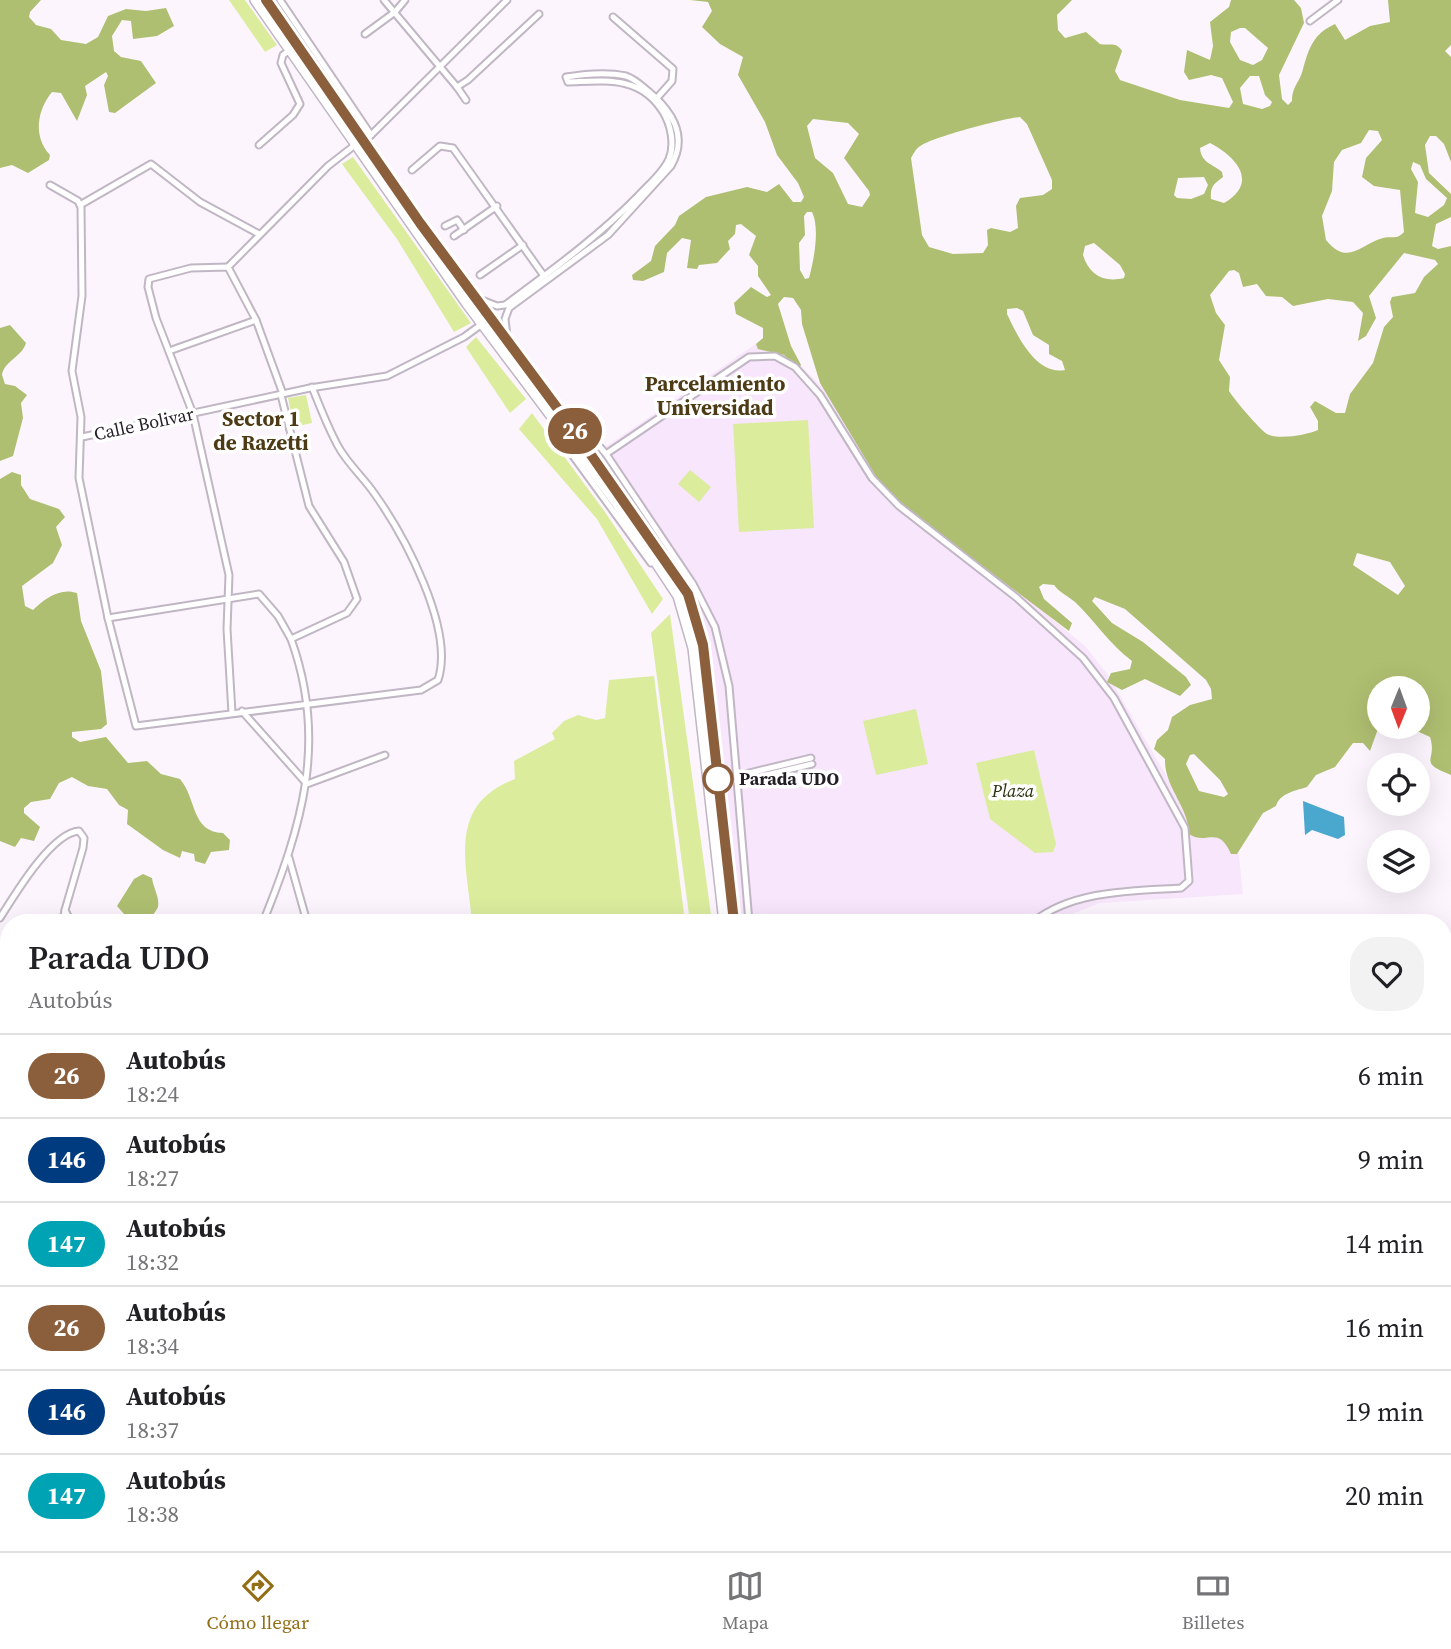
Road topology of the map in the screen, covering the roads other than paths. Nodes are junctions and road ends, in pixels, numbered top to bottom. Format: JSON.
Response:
{"nodes":[{"id":1,"x":255,"y":0,"type":"edge"},
{"id":2,"x":266,"y":0,"type":"edge"},
{"id":3,"x":280,"y":0,"type":"edge"},
{"id":4,"x":384,"y":0,"type":"edge"},
{"id":5,"x":405,"y":0,"type":"edge"},
{"id":6,"x":494,"y":0,"type":"edge"},
{"id":7,"x":507,"y":0,"type":"edge"},
{"id":8,"x":1338,"y":0,"type":"edge"},
{"id":9,"x":500,"y":8,"type":"junction"},
{"id":10,"x":396,"y":12,"type":"junction"},
{"id":11,"x":539,"y":15,"type":"dead end"},
{"id":12,"x":613,"y":17,"type":"dead end"},
{"id":13,"x":1310,"y":21,"type":"dead end"},
{"id":14,"x":365,"y":34,"type":"dead end"},
{"id":15,"x":290,"y":50,"type":"junction"},
{"id":16,"x":439,"y":68,"type":"junction"},
{"id":17,"x":457,"y":87,"type":"junction"},
{"id":18,"x":657,"y":98,"type":"junction"},
{"id":19,"x":466,"y":100,"type":"dead end"},
{"id":20,"x":363,"y":141,"type":"junction"},
{"id":21,"x":259,"y":145,"type":"dead end"},
{"id":22,"x":412,"y":170,"type":"dead end"},
{"id":23,"x":50,"y":185,"type":"dead end"},
{"id":24,"x":80,"y":205,"type":"junction"},
{"id":25,"x":497,"y":206,"type":"junction"},
{"id":26,"x":445,"y":226,"type":"dead end"},
{"id":27,"x":464,"y":230,"type":"junction"},
{"id":28,"x":259,"y":234,"type":"junction"},
{"id":29,"x":454,"y":236,"type":"dead end"},
{"id":30,"x":523,"y":245,"type":"junction"},
{"id":31,"x":228,"y":267,"type":"junction"},
{"id":32,"x":480,"y":275,"type":"dead end"},
{"id":33,"x":544,"y":276,"type":"junction"},
{"id":34,"x":473,"y":296,"type":"junction"},
{"id":35,"x":256,"y":320,"type":"junction"},
{"id":36,"x":482,"y":324,"type":"junction"},
{"id":37,"x":509,"y":345,"type":"junction"},
{"id":38,"x":169,"y":351,"type":"junction"},
{"id":39,"x":312,"y":387,"type":"junction"},
{"id":40,"x":282,"y":394,"type":"junction"},
{"id":41,"x":553,"y":411,"type":"junction"},
{"id":42,"x":193,"y":414,"type":"junction"},
{"id":43,"x":82,"y":437,"type":"junction"},
{"id":44,"x":606,"y":454,"type":"junction"},
{"id":45,"x":636,"y":496,"type":"junction"},
{"id":46,"x":621,"y":507,"type":"junction"},
{"id":47,"x":228,"y":597,"type":"junction"},
{"id":48,"x":685,"y":616,"type":"junction"},
{"id":49,"x":108,"y":618,"type":"junction"},
{"id":50,"x":290,"y":639,"type":"junction"},
{"id":51,"x":309,"y":703,"type":"junction"},
{"id":52,"x":242,"y":712,"type":"junction"},
{"id":53,"x":232,"y":713,"type":"junction"},
{"id":54,"x":386,"y":755,"type":"dead end"},
{"id":55,"x":811,"y":761,"type":"dead end"},
{"id":56,"x":737,"y":779,"type":"junction"},
{"id":57,"x":307,"y":784,"type":"junction"},
{"id":58,"x":289,"y":858,"type":"junction"},
{"id":59,"x":65,"y":910,"type":"junction"},
{"id":60,"x":3,"y":914,"type":"edge"},
{"id":61,"x":64,"y":914,"type":"edge"},
{"id":62,"x":67,"y":914,"type":"edge"},
{"id":63,"x":266,"y":914,"type":"edge"},
{"id":64,"x":305,"y":914,"type":"edge"},
{"id":65,"x":723,"y":914,"type":"edge"},
{"id":66,"x":733,"y":914,"type":"edge"},
{"id":67,"x":748,"y":914,"type":"edge"},
{"id":68,"x":1045,"y":914,"type":"edge"}],
"edges":[{"from":1,"to":15,"type":"highway"},
{"from":2,"to":20,"type":"highway"},
{"from":3,"to":20,"type":"street"},
{"from":4,"to":10,"type":"street"},
{"from":5,"to":10,"type":"street"},
{"from":6,"to":9,"type":"street"},
{"from":7,"to":9,"type":"street"},
{"from":8,"to":13,"type":"street"},
{"from":9,"to":16,"type":"street"},
{"from":10,"to":14,"type":"street"},
{"from":10,"to":16,"type":"street"},
{"from":11,"to":17,"type":"street"},
{"from":12,"to":18,"type":"street"},
{"from":15,"to":20,"type":"highway"},
{"from":15,"to":21,"type":"street"},
{"from":16,"to":17,"type":"street"},
{"from":16,"to":20,"type":"street"},
{"from":17,"to":19,"type":"street"},
{"from":18,"to":33,"type":"street"},
{"from":18,"to":37,"type":"street"},
{"from":20,"to":28,"type":"street"},
{"from":20,"to":34,"type":"highway"},
{"from":20,"to":36,"type":"highway"},
{"from":22,"to":25,"type":"street"},
{"from":23,"to":24,"type":"street"},
{"from":24,"to":28,"type":"street"},
{"from":24,"to":43,"type":"street"},
{"from":25,"to":27,"type":"street"},
{"from":25,"to":30,"type":"street"},
{"from":26,"to":27,"type":"street"},
{"from":27,"to":29,"type":"street"},
{"from":28,"to":31,"type":"street"},
{"from":30,"to":32,"type":"street"},
{"from":30,"to":33,"type":"street"},
{"from":31,"to":35,"type":"street"},
{"from":31,"to":38,"type":"street"},
{"from":33,"to":34,"type":"street"},
{"from":34,"to":37,"type":"highway"},
{"from":35,"to":38,"type":"street"},
{"from":35,"to":40,"type":"street"},
{"from":36,"to":39,"type":"street","name":"Calle Bolivar"},
{"from":36,"to":41,"type":"highway"},
{"from":37,"to":41,"type":"highway"},
{"from":38,"to":42,"type":"street"},
{"from":39,"to":40,"type":"street","name":"Calle Bolivar"},
{"from":39,"to":51,"type":"street"},
{"from":40,"to":42,"type":"street","name":"Calle Bolivar"},
{"from":40,"to":50,"type":"street"},
{"from":41,"to":44,"type":"street"},
{"from":41,"to":46,"type":"street"},
{"from":41,"to":48,"type":"highway"},
{"from":41,"to":66,"type":"highway"},
{"from":42,"to":43,"type":"street","name":"Calle Bolivar"},
{"from":42,"to":47,"type":"street"},
{"from":43,"to":49,"type":"street"},
{"from":44,"to":45,"type":"street"},
{"from":44,"to":68,"type":"street"},
{"from":45,"to":46,"type":"street"},
{"from":45,"to":56,"type":"street"},
{"from":46,"to":48,"type":"street"},
{"from":47,"to":49,"type":"street"},
{"from":47,"to":50,"type":"street"},
{"from":47,"to":53,"type":"street"},
{"from":48,"to":65,"type":"highway"},
{"from":49,"to":53,"type":"street"},
{"from":50,"to":51,"type":"street"},
{"from":51,"to":52,"type":"street"},
{"from":51,"to":57,"type":"street"},
{"from":52,"to":53,"type":"street"},
{"from":52,"to":57,"type":"street"},
{"from":54,"to":57,"type":"street"},
{"from":55,"to":56,"type":"street"},
{"from":56,"to":67,"type":"street"},
{"from":57,"to":58,"type":"street"},
{"from":58,"to":63,"type":"street"},
{"from":58,"to":64,"type":"street"},
{"from":59,"to":60,"type":"street"},
{"from":59,"to":61,"type":"street"},
{"from":59,"to":62,"type":"street"}]}
